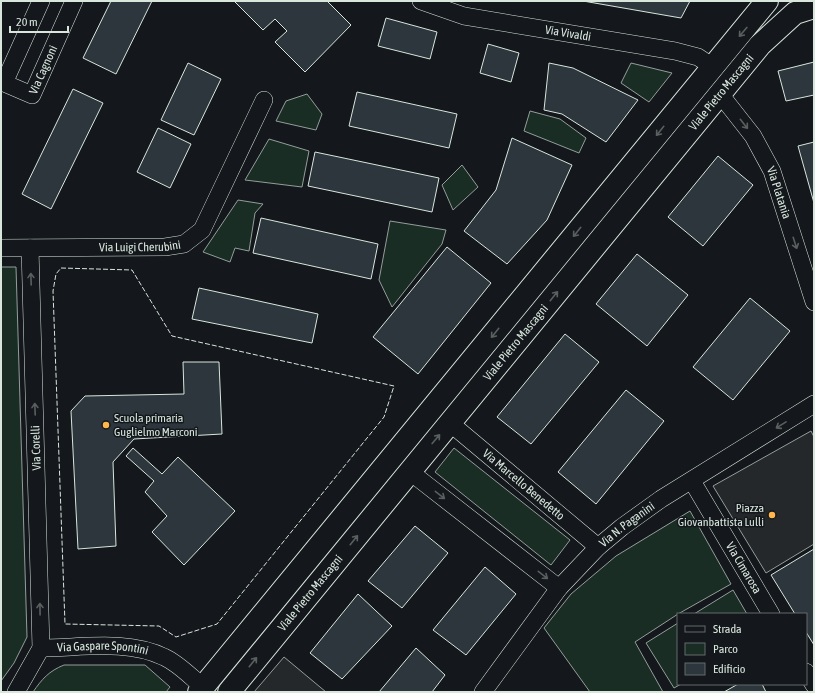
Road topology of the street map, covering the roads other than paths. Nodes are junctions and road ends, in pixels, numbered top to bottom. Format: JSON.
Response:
{"nodes":[{"id":1,"x":40,"y":1,"type":"edge"},
{"id":2,"x":74,"y":1,"type":"edge"},
{"id":3,"x":421,"y":1,"type":"edge"},
{"id":4,"x":767,"y":1,"type":"edge"},
{"id":5,"x":814,"y":7,"type":"edge"},
{"id":6,"x":713,"y":67,"type":"junction"},
{"id":7,"x":720,"y":94,"type":"junction"},
{"id":8,"x":264,"y":100,"type":"dead end"},
{"id":9,"x":1,"y":248,"type":"edge"},
{"id":10,"x":30,"y":248,"type":"junction"},
{"id":11,"x":814,"y":302,"type":"edge"},
{"id":12,"x":814,"y":404,"type":"edge"},
{"id":13,"x":450,"y":423,"type":"junction"},
{"id":14,"x":409,"y":471,"type":"junction"},
{"id":15,"x":692,"y":481,"type":"junction"},
{"id":16,"x":598,"y":547,"type":"junction"},
{"id":17,"x":560,"y":588,"type":"junction"},
{"id":18,"x":770,"y":613,"type":"edge"},
{"id":19,"x":41,"y":648,"type":"junction"},
{"id":20,"x":807,"y":674,"type":"edge"},
{"id":21,"x":814,"y":685,"type":"edge"},
{"id":22,"x":201,"y":689,"type":"edge"},
{"id":23,"x":16,"y":692,"type":"edge"},
{"id":24,"x":229,"y":692,"type":"edge"},
{"id":25,"x":483,"y":692,"type":"edge"}],
"edges":[{"from":1,"to":2,"type":"street","name":"Via Cagnoni"},
{"from":3,"to":6,"type":"street","name":"Via Vivaldi"},
{"from":4,"to":6,"type":"main road","name":"Viale Pietro Mascagni","one_way":true},
{"from":5,"to":7,"type":"main road","name":"Viale Pietro Mascagni"},
{"from":6,"to":22,"type":"main road","name":"Viale Pietro Mascagni","one_way":true},
{"from":7,"to":11,"type":"street","name":"Via Platania","one_way":true},
{"from":13,"to":7,"type":"main road","name":"Viale Pietro Mascagni","one_way":true},
{"from":8,"to":10,"type":"street","name":"Via Luigi Cherubini"},
{"from":9,"to":10,"type":"street","name":"Via Luigi Cherubini"},
{"from":19,"to":10,"type":"street","name":"Via Corelli","one_way":true},
{"from":12,"to":15,"type":"street","name":"Via N. Paganini","one_way":true},
{"from":14,"to":13,"type":"main road","name":"Viale Pietro Mascagni","one_way":true},
{"from":13,"to":16,"type":"street","name":"Via Marcello Benedetto"},
{"from":14,"to":17,"type":"street","one_way":true},
{"from":24,"to":14,"type":"main road","name":"Viale Pietro Mascagni","one_way":true},
{"from":15,"to":16,"type":"street","name":"Via N. Paganini"},
{"from":15,"to":18,"type":"street","name":"Via Cimarosa"},
{"from":16,"to":17,"type":"street","name":"Via N. Paganini"},
{"from":17,"to":25,"type":"street","name":"Via N. Paganini"},
{"from":19,"to":22,"type":"street","name":"Via Gaspare Spontini"},
{"from":19,"to":23,"type":"street","name":"Via Gaspare Spontini"},
{"from":20,"to":21,"type":"street"}]}
